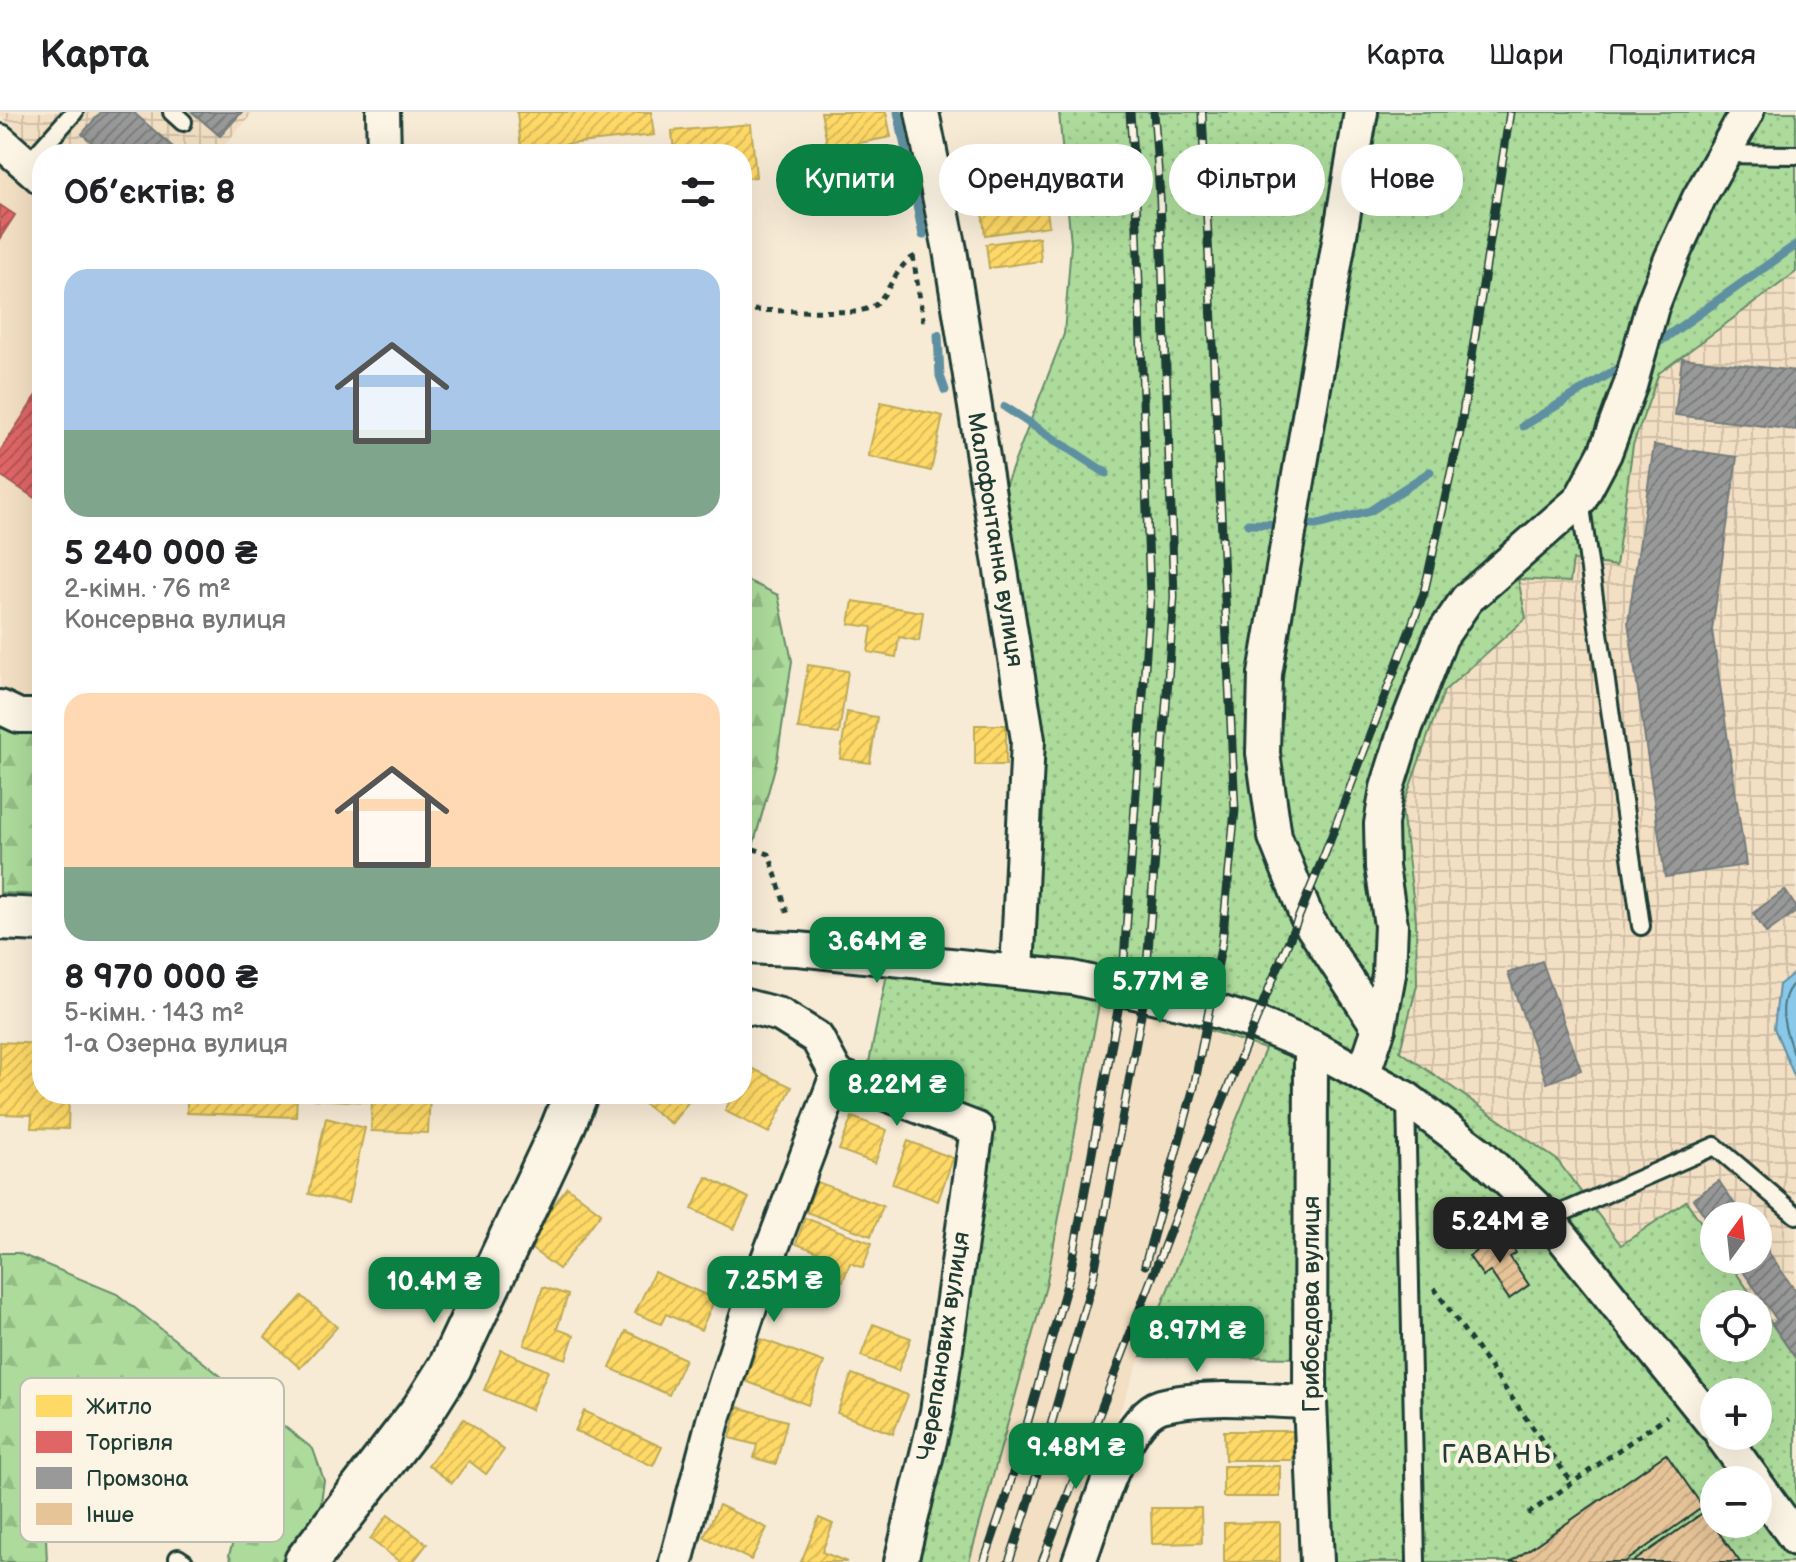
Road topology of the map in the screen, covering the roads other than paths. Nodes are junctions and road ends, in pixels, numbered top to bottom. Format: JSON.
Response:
{"nodes":[{"id":1,"x":74,"y":112,"type":"edge"},
{"id":2,"x":383,"y":112,"type":"edge"},
{"id":3,"x":922,"y":112,"type":"edge"},
{"id":4,"x":1361,"y":112,"type":"edge"},
{"id":5,"x":1747,"y":112,"type":"edge"},
{"id":6,"x":0,"y":141,"type":"edge"},
{"id":7,"x":53,"y":144,"type":"edge"},
{"id":8,"x":384,"y":144,"type":"edge"},
{"id":9,"x":1723,"y":154,"type":"junction"},
{"id":10,"x":1796,"y":155,"type":"edge"},
{"id":11,"x":32,"y":169,"type":"edge"},
{"id":12,"x":1580,"y":500,"type":"junction"},
{"id":13,"x":0,"y":707,"type":"edge"},
{"id":14,"x":32,"y":716,"type":"edge"},
{"id":15,"x":0,"y":918,"type":"edge"},
{"id":16,"x":32,"y":920,"type":"edge"},
{"id":17,"x":1641,"y":926,"type":"dead end"},
{"id":18,"x":752,"y":947,"type":"edge"},
{"id":19,"x":1017,"y":972,"type":"junction"},
{"id":20,"x":752,"y":1008,"type":"edge"},
{"id":21,"x":1379,"y":1028,"type":"junction"},
{"id":22,"x":1311,"y":1046,"type":"junction"},
{"id":23,"x":837,"y":1075,"type":"junction"},
{"id":24,"x":1363,"y":1075,"type":"junction"},
{"id":25,"x":1406,"y":1098,"type":"junction"},
{"id":26,"x":572,"y":1104,"type":"edge"},
{"id":27,"x":1796,"y":1215,"type":"edge"},
{"id":28,"x":1548,"y":1219,"type":"junction"},
{"id":29,"x":1310,"y":1402,"type":"junction"},
{"id":30,"x":1700,"y":1406,"type":"edge"},
{"id":31,"x":1772,"y":1506,"type":"edge"},
{"id":32,"x":1796,"y":1539,"type":"edge"},
{"id":33,"x":306,"y":1562,"type":"edge"},
{"id":34,"x":676,"y":1562,"type":"edge"},
{"id":35,"x":901,"y":1562,"type":"edge"},
{"id":36,"x":1079,"y":1562,"type":"edge"},
{"id":37,"x":1317,"y":1562,"type":"edge"},
{"id":38,"x":1416,"y":1562,"type":"edge"}],
"edges":[{"from":1,"to":7,"type":"lane"},
{"from":2,"to":8,"type":"street"},
{"from":3,"to":19,"type":"street","name":"Малофонтанна вулиця"},
{"from":4,"to":21,"type":"street"},
{"from":5,"to":9,"type":"street"},
{"from":6,"to":11,"type":"street"},
{"from":9,"to":10,"type":"lane"},
{"from":9,"to":12,"type":"street"},
{"from":12,"to":17,"type":"lane"},
{"from":12,"to":21,"type":"street"},
{"from":13,"to":14,"type":"street"},
{"from":15,"to":16,"type":"street"},
{"from":18,"to":19,"type":"street"},
{"from":19,"to":22,"type":"street"},
{"from":20,"to":23,"type":"street"},
{"from":21,"to":24,"type":"street"},
{"from":22,"to":24,"type":"street"},
{"from":22,"to":29,"type":"street","name":"Грибоєдова вулиця"},
{"from":23,"to":34,"type":"street"},
{"from":23,"to":35,"type":"street","name":"Черепанових вулиця"},
{"from":24,"to":25,"type":"street"},
{"from":25,"to":28,"type":"street"},
{"from":25,"to":38,"type":"lane"},
{"from":26,"to":33,"type":"street"},
{"from":27,"to":28,"type":"lane"},
{"from":28,"to":30,"type":"street"},
{"from":29,"to":36,"type":"street"},
{"from":29,"to":37,"type":"street","name":"Грибоєдова вулиця"},
{"from":31,"to":32,"type":"street"}]}
